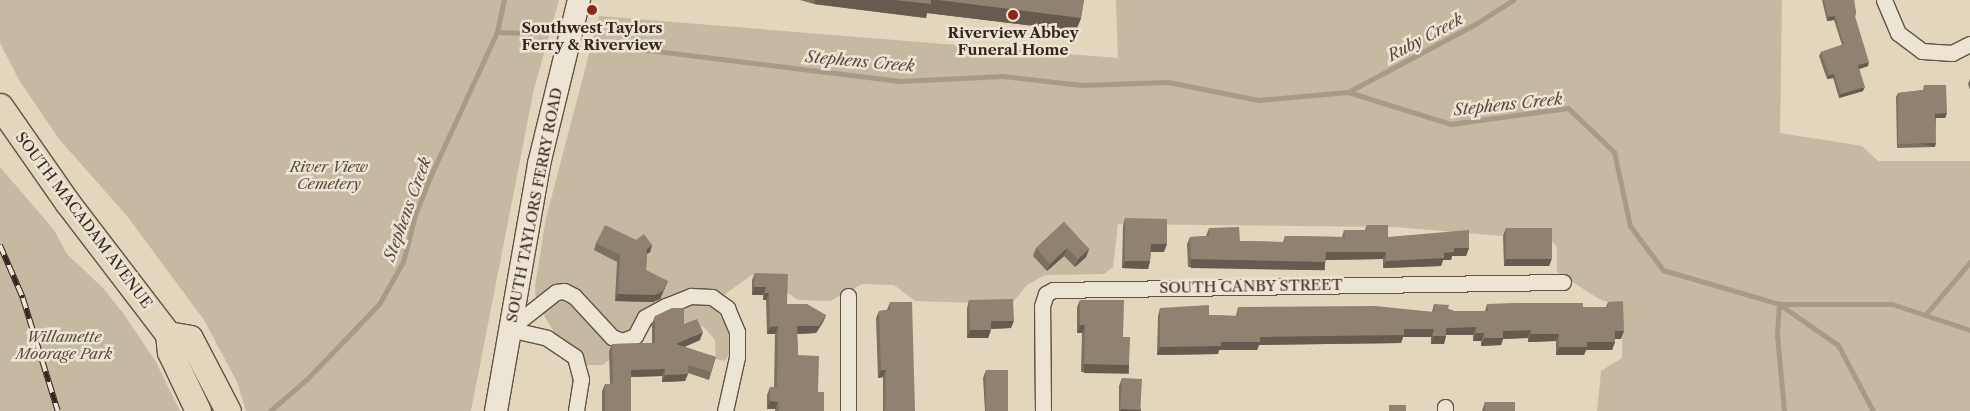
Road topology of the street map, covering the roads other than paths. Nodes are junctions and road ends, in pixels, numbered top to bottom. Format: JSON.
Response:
{"nodes":[{"id":1,"x":579,"y":0,"type":"edge"},
{"id":2,"x":1884,"y":0,"type":"edge"},
{"id":3,"x":1970,"y":44,"type":"edge"},
{"id":4,"x":0,"y":106,"type":"edge"},
{"id":5,"x":1564,"y":282,"type":"dead end"},
{"id":6,"x":848,"y":296,"type":"dead end"},
{"id":7,"x":509,"y":329,"type":"junction"},
{"id":8,"x":168,"y":334,"type":"junction"},
{"id":9,"x":198,"y":411,"type":"edge"},
{"id":10,"x":228,"y":411,"type":"edge"},
{"id":11,"x":496,"y":411,"type":"edge"},
{"id":12,"x":576,"y":411,"type":"edge"},
{"id":13,"x":725,"y":411,"type":"edge"},
{"id":14,"x":848,"y":411,"type":"edge"},
{"id":15,"x":1043,"y":411,"type":"edge"}],
"edges":[{"from":1,"to":7,"type":"main road","name":"SOUTH TAYLORS FERRY ROAD"},
{"from":2,"to":3,"type":"street"},
{"from":4,"to":8,"type":"main road","name":"SOUTH MACADAM AVENUE"},
{"from":5,"to":15,"type":"street","name":"SOUTH CANBY STREET"},
{"from":6,"to":14,"type":"street"},
{"from":7,"to":11,"type":"main road","name":"SOUTH TAYLORS FERRY ROAD"},
{"from":7,"to":12,"type":"street"},
{"from":7,"to":13,"type":"street"},
{"from":8,"to":9,"type":"main road","name":"SOUTH MACADAM AVENUE"},
{"from":8,"to":10,"type":"main road"}]}
